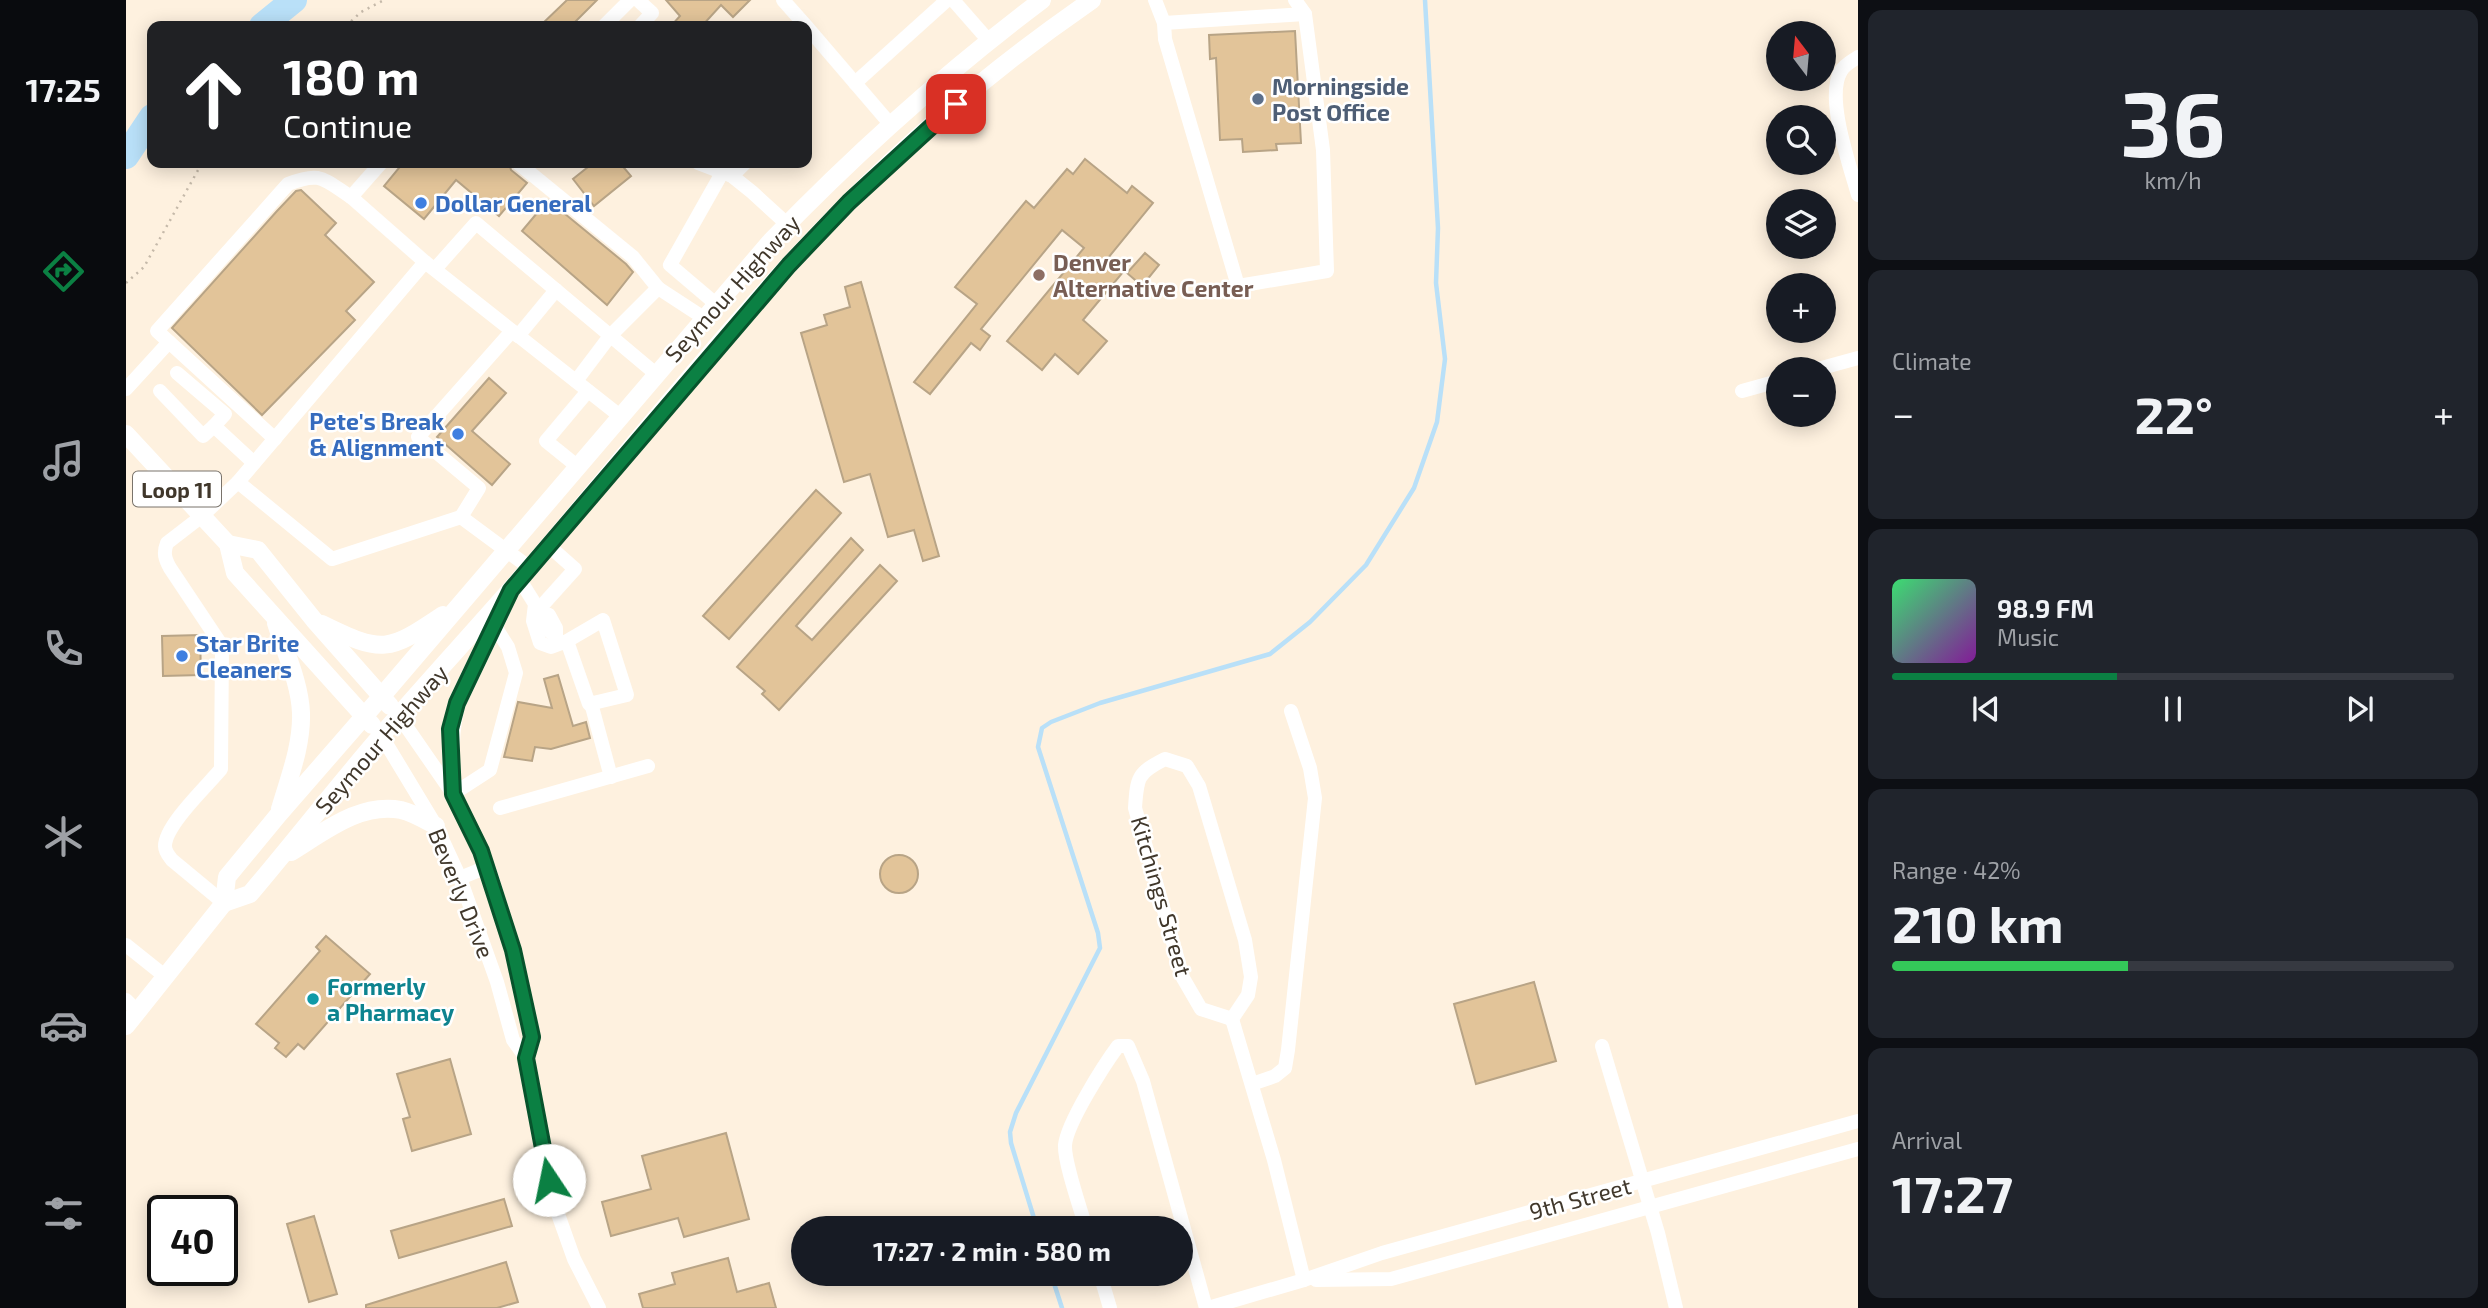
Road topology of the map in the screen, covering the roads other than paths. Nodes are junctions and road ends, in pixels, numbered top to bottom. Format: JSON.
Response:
{"nodes":[{"id":1,"x":630,"y":0,"type":"edge"},
{"id":2,"x":638,"y":0,"type":"edge"},
{"id":3,"x":783,"y":0,"type":"edge"},
{"id":4,"x":947,"y":0,"type":"edge"},
{"id":5,"x":953,"y":0,"type":"edge"},
{"id":6,"x":1042,"y":0,"type":"edge"},
{"id":7,"x":1091,"y":0,"type":"edge"},
{"id":8,"x":1155,"y":0,"type":"edge"},
{"id":9,"x":1296,"y":0,"type":"edge"},
{"id":10,"x":1305,"y":14,"type":"junction"},
{"id":11,"x":1019,"y":18,"type":"junction"},
{"id":12,"x":609,"y":21,"type":"edge"},
{"id":13,"x":645,"y":21,"type":"edge"},
{"id":14,"x":801,"y":21,"type":"edge"},
{"id":15,"x":1164,"y":23,"type":"junction"},
{"id":16,"x":812,"y":34,"type":"edge"},
{"id":17,"x":1038,"y":38,"type":"junction"},
{"id":18,"x":989,"y":41,"type":"junction"},
{"id":19,"x":1858,"y":57,"type":"edge"},
{"id":20,"x":855,"y":83,"type":"junction"},
{"id":21,"x":891,"y":125,"type":"junction"},
{"id":22,"x":844,"y":167,"type":"junction"},
{"id":23,"x":377,"y":168,"type":"edge"},
{"id":24,"x":524,"y":168,"type":"edge"},
{"id":25,"x":710,"y":168,"type":"edge"},
{"id":26,"x":738,"y":168,"type":"edge"},
{"id":27,"x":727,"y":175,"type":"junction"},
{"id":28,"x":863,"y":188,"type":"junction"},
{"id":29,"x":1858,"y":195,"type":"edge"},
{"id":30,"x":351,"y":197,"type":"junction"},
{"id":31,"x":787,"y":225,"type":"junction"},
{"id":32,"x":430,"y":266,"type":"junction"},
{"id":33,"x":658,"y":288,"type":"junction"},
{"id":34,"x":556,"y":290,"type":"junction"},
{"id":35,"x":710,"y":311,"type":"junction"},
{"id":36,"x":515,"y":333,"type":"junction"},
{"id":37,"x":610,"y":336,"type":"junction"},
{"id":38,"x":169,"y":342,"type":"junction"},
{"id":39,"x":681,"y":345,"type":"junction"},
{"id":40,"x":1858,"y":358,"type":"edge"},
{"id":41,"x":704,"y":362,"type":"junction"},
{"id":42,"x":1836,"y":364,"type":"edge"},
{"id":43,"x":177,"y":373,"type":"dead end"},
{"id":44,"x":656,"y":373,"type":"junction"},
{"id":45,"x":576,"y":381,"type":"junction"},
{"id":46,"x":1766,"y":384,"type":"edge"},
{"id":47,"x":126,"y":389,"type":"edge"},
{"id":48,"x":160,"y":391,"type":"dead end"},
{"id":49,"x":588,"y":391,"type":"junction"},
{"id":50,"x":1742,"y":391,"type":"dead end"},
{"id":51,"x":620,"y":416,"type":"junction"},
{"id":52,"x":214,"y":426,"type":"junction"},
{"id":53,"x":126,"y":434,"type":"edge"},
{"id":54,"x":275,"y":439,"type":"junction"},
{"id":55,"x":254,"y":463,"type":"junction"},
{"id":56,"x":577,"y":466,"type":"junction"},
{"id":57,"x":238,"y":482,"type":"junction"},
{"id":58,"x":202,"y":516,"type":"junction"},
{"id":59,"x":461,"y":516,"type":"junction"},
{"id":60,"x":228,"y":544,"type":"junction"},
{"id":61,"x":549,"y":546,"type":"junction"},
{"id":62,"x":505,"y":550,"type":"junction"},
{"id":63,"x":520,"y":579,"type":"junction"},
{"id":64,"x":458,"y":606,"type":"junction"},
{"id":65,"x":539,"y":609,"type":"junction"},
{"id":66,"x":274,"y":616,"type":"junction"},
{"id":67,"x":314,"y":620,"type":"junction"},
{"id":68,"x":494,"y":625,"type":"junction"},
{"id":69,"x":561,"y":640,"type":"junction"},
{"id":70,"x":381,"y":697,"type":"junction"},
{"id":71,"x":592,"y":703,"type":"junction"},
{"id":72,"x":1291,"y":711,"type":"dead end"},
{"id":73,"x":365,"y":716,"type":"junction"},
{"id":74,"x":399,"y":716,"type":"junction"},
{"id":75,"x":381,"y":735,"type":"junction"},
{"id":76,"x":648,"y":766,"type":"dead end"},
{"id":77,"x":611,"y":777,"type":"junction"},
{"id":78,"x":453,"y":794,"type":"junction"},
{"id":79,"x":500,"y":808,"type":"dead end"},
{"id":80,"x":279,"y":814,"type":"junction"},
{"id":81,"x":436,"y":826,"type":"junction"},
{"id":82,"x":279,"y":859,"type":"junction"},
{"id":83,"x":487,"y":867,"type":"junction"},
{"id":84,"x":460,"y":878,"type":"junction"},
{"id":85,"x":224,"y":903,"type":"junction"},
{"id":86,"x":126,"y":946,"type":"edge"},
{"id":87,"x":166,"y":977,"type":"junction"},
{"id":88,"x":130,"y":1013,"type":"edge"},
{"id":89,"x":1232,"y":1019,"type":"junction"},
{"id":90,"x":1602,"y":1046,"type":"dead end"},
{"id":91,"x":526,"y":1058,"type":"junction"},
{"id":92,"x":1252,"y":1084,"type":"junction"},
{"id":93,"x":1858,"y":1121,"type":"edge"},
{"id":94,"x":1858,"y":1149,"type":"edge"},
{"id":95,"x":1643,"y":1181,"type":"junction"},
{"id":96,"x":1650,"y":1206,"type":"junction"},
{"id":97,"x":1083,"y":1216,"type":"edge"},
{"id":98,"x":1181,"y":1216,"type":"edge"},
{"id":99,"x":1193,"y":1258,"type":"edge"},
{"id":100,"x":1304,"y":1280,"type":"junction"},
{"id":101,"x":1104,"y":1286,"type":"edge"},
{"id":102,"x":599,"y":1308,"type":"edge"},
{"id":103,"x":1110,"y":1308,"type":"edge"},
{"id":104,"x":1207,"y":1308,"type":"edge"},
{"id":105,"x":1676,"y":1308,"type":"edge"}],
"edges":[{"from":1,"to":12,"type":"street"},
{"from":2,"to":13,"type":"street"},
{"from":3,"to":14,"type":"street"},
{"from":4,"to":20,"type":"street"},
{"from":5,"to":18,"type":"street"},
{"from":6,"to":11,"type":"main road","name":"Seymour Highway"},
{"from":7,"to":17,"type":"main road","name":"Seymour Highway"},
{"from":8,"to":15,"type":"street"},
{"from":9,"to":10,"type":"street"},
{"from":10,"to":15,"type":"street"},
{"from":10,"to":15,"type":"street"},
{"from":11,"to":17,"type":"main road"},
{"from":11,"to":18,"type":"main road","name":"Seymour Highway"},
{"from":16,"to":20,"type":"street"},
{"from":17,"to":28,"type":"main road","name":"Seymour Highway"},
{"from":18,"to":21,"type":"main road","name":"Seymour Highway"},
{"from":19,"to":29,"type":"street"},
{"from":20,"to":21,"type":"street"},
{"from":21,"to":22,"type":"main road","name":"Seymour Highway"},
{"from":22,"to":28,"type":"main road"},
{"from":22,"to":31,"type":"main road","name":"Seymour Highway"},
{"from":23,"to":30,"type":"street"},
{"from":24,"to":33,"type":"street"},
{"from":25,"to":27,"type":"street"},
{"from":26,"to":27,"type":"street"},
{"from":27,"to":31,"type":"street"},
{"from":27,"to":35,"type":"street"},
{"from":28,"to":41,"type":"main road","name":"Seymour Highway"},
{"from":30,"to":32,"type":"street"},
{"from":30,"to":38,"type":"street"},
{"from":31,"to":35,"type":"main road","name":"Seymour Highway"},
{"from":32,"to":34,"type":"street"},
{"from":32,"to":36,"type":"street"},
{"from":32,"to":54,"type":"street"},
{"from":33,"to":35,"type":"street"},
{"from":33,"to":37,"type":"street"},
{"from":34,"to":36,"type":"street"},
{"from":34,"to":37,"type":"street"},
{"from":35,"to":39,"type":"main road","name":"Seymour Highway"},
{"from":36,"to":45,"type":"street"},
{"from":36,"to":59,"type":"street"},
{"from":37,"to":44,"type":"street"},
{"from":37,"to":45,"type":"street"},
{"from":38,"to":47,"type":"street"},
{"from":38,"to":54,"type":"street"},
{"from":39,"to":41,"type":"main road"},
{"from":39,"to":44,"type":"main road","name":"Seymour Highway"},
{"from":40,"to":42,"type":"street"},
{"from":41,"to":61,"type":"main road","name":"Seymour Highway"},
{"from":43,"to":52,"type":"street"},
{"from":44,"to":51,"type":"main road","name":"Seymour Highway"},
{"from":45,"to":49,"type":"street"},
{"from":46,"to":50,"type":"street"},
{"from":48,"to":52,"type":"street"},
{"from":49,"to":51,"type":"street"},
{"from":49,"to":56,"type":"street"},
{"from":51,"to":56,"type":"main road","name":"Seymour Highway"},
{"from":52,"to":55,"type":"street"},
{"from":53,"to":58,"type":"main road","name":"Loop 11","number":"Loop 11"},
{"from":54,"to":55,"type":"street"},
{"from":55,"to":57,"type":"street"},
{"from":56,"to":62,"type":"main road","name":"Seymour Highway"},
{"from":57,"to":58,"type":"street"},
{"from":57,"to":59,"type":"street"},
{"from":58,"to":60,"type":"main road","name":"Loop 11","number":"Loop 11"},
{"from":58,"to":85,"type":"street"},
{"from":59,"to":62,"type":"street"},
{"from":60,"to":66,"type":"main road","name":"Loop 11","number":"Loop 11"},
{"from":60,"to":67,"type":"main road"},
{"from":61,"to":63,"type":"main road","name":"Seymour Highway"},
{"from":61,"to":65,"type":"street"},
{"from":62,"to":63,"type":"street"},
{"from":62,"to":64,"type":"main road","name":"Seymour Highway"},
{"from":63,"to":65,"type":"street"},
{"from":63,"to":68,"type":"main road"},
{"from":63,"to":74,"type":"main road","name":"Seymour Highway"},
{"from":64,"to":67,"type":"main road"},
{"from":64,"to":70,"type":"main road","name":"Seymour Highway"},
{"from":65,"to":69,"type":"street"},
{"from":66,"to":73,"type":"main road","name":"Loop 11","number":"Loop 11"},
{"from":66,"to":80,"type":"main road"},
{"from":67,"to":70,"type":"main road"},
{"from":68,"to":78,"type":"main road"},
{"from":68,"to":78,"type":"street"},
{"from":69,"to":71,"type":"street"},
{"from":69,"to":71,"type":"street"},
{"from":70,"to":73,"type":"main road","name":"Seymour Highway"},
{"from":70,"to":74,"type":"main road"},
{"from":71,"to":77,"type":"street"},
{"from":72,"to":92,"type":"street"},
{"from":73,"to":75,"type":"main road","name":"Loop 11","number":"Loop 11"},
{"from":73,"to":80,"type":"main road","name":"Seymour Highway"},
{"from":74,"to":75,"type":"main road","name":"Seymour Highway"},
{"from":74,"to":78,"type":"street","name":"Beverly Drive"},
{"from":75,"to":81,"type":"street","name":"Beverly Drive"},
{"from":75,"to":82,"type":"main road","name":"Seymour Highway"},
{"from":76,"to":77,"type":"street"},
{"from":77,"to":79,"type":"street"},
{"from":78,"to":83,"type":"street","name":"Beverly Drive"},
{"from":80,"to":85,"type":"main road","name":"Seymour Highway"},
{"from":81,"to":82,"type":"main road"},
{"from":81,"to":84,"type":"street","name":"Beverly Drive"},
{"from":82,"to":85,"type":"main road","name":"Seymour Highway"},
{"from":83,"to":84,"type":"street"},
{"from":83,"to":91,"type":"street","name":"Beverly Drive"},
{"from":84,"to":91,"type":"street","name":"Beverly Drive"},
{"from":85,"to":87,"type":"main road","name":"Seymour Highway"},
{"from":86,"to":87,"type":"street"},
{"from":87,"to":88,"type":"main road","name":"Seymour Highway"},
{"from":89,"to":89,"type":"street","name":"Kitchings Street"},
{"from":89,"to":92,"type":"street"},
{"from":90,"to":95,"type":"street"},
{"from":91,"to":102,"type":"street","name":"Beverly Drive"},
{"from":92,"to":100,"type":"street"},
{"from":93,"to":95,"type":"street","name":"9th Street"},
{"from":94,"to":96,"type":"street","name":"9th Street"},
{"from":95,"to":96,"type":"street"},
{"from":95,"to":100,"type":"street","name":"9th Street"},
{"from":96,"to":100,"type":"street","name":"9th Street"},
{"from":96,"to":105,"type":"street"},
{"from":97,"to":98,"type":"street"},
{"from":99,"to":104,"type":"street"},
{"from":100,"to":104,"type":"street","name":"9th Street"},
{"from":101,"to":103,"type":"street"}]}
